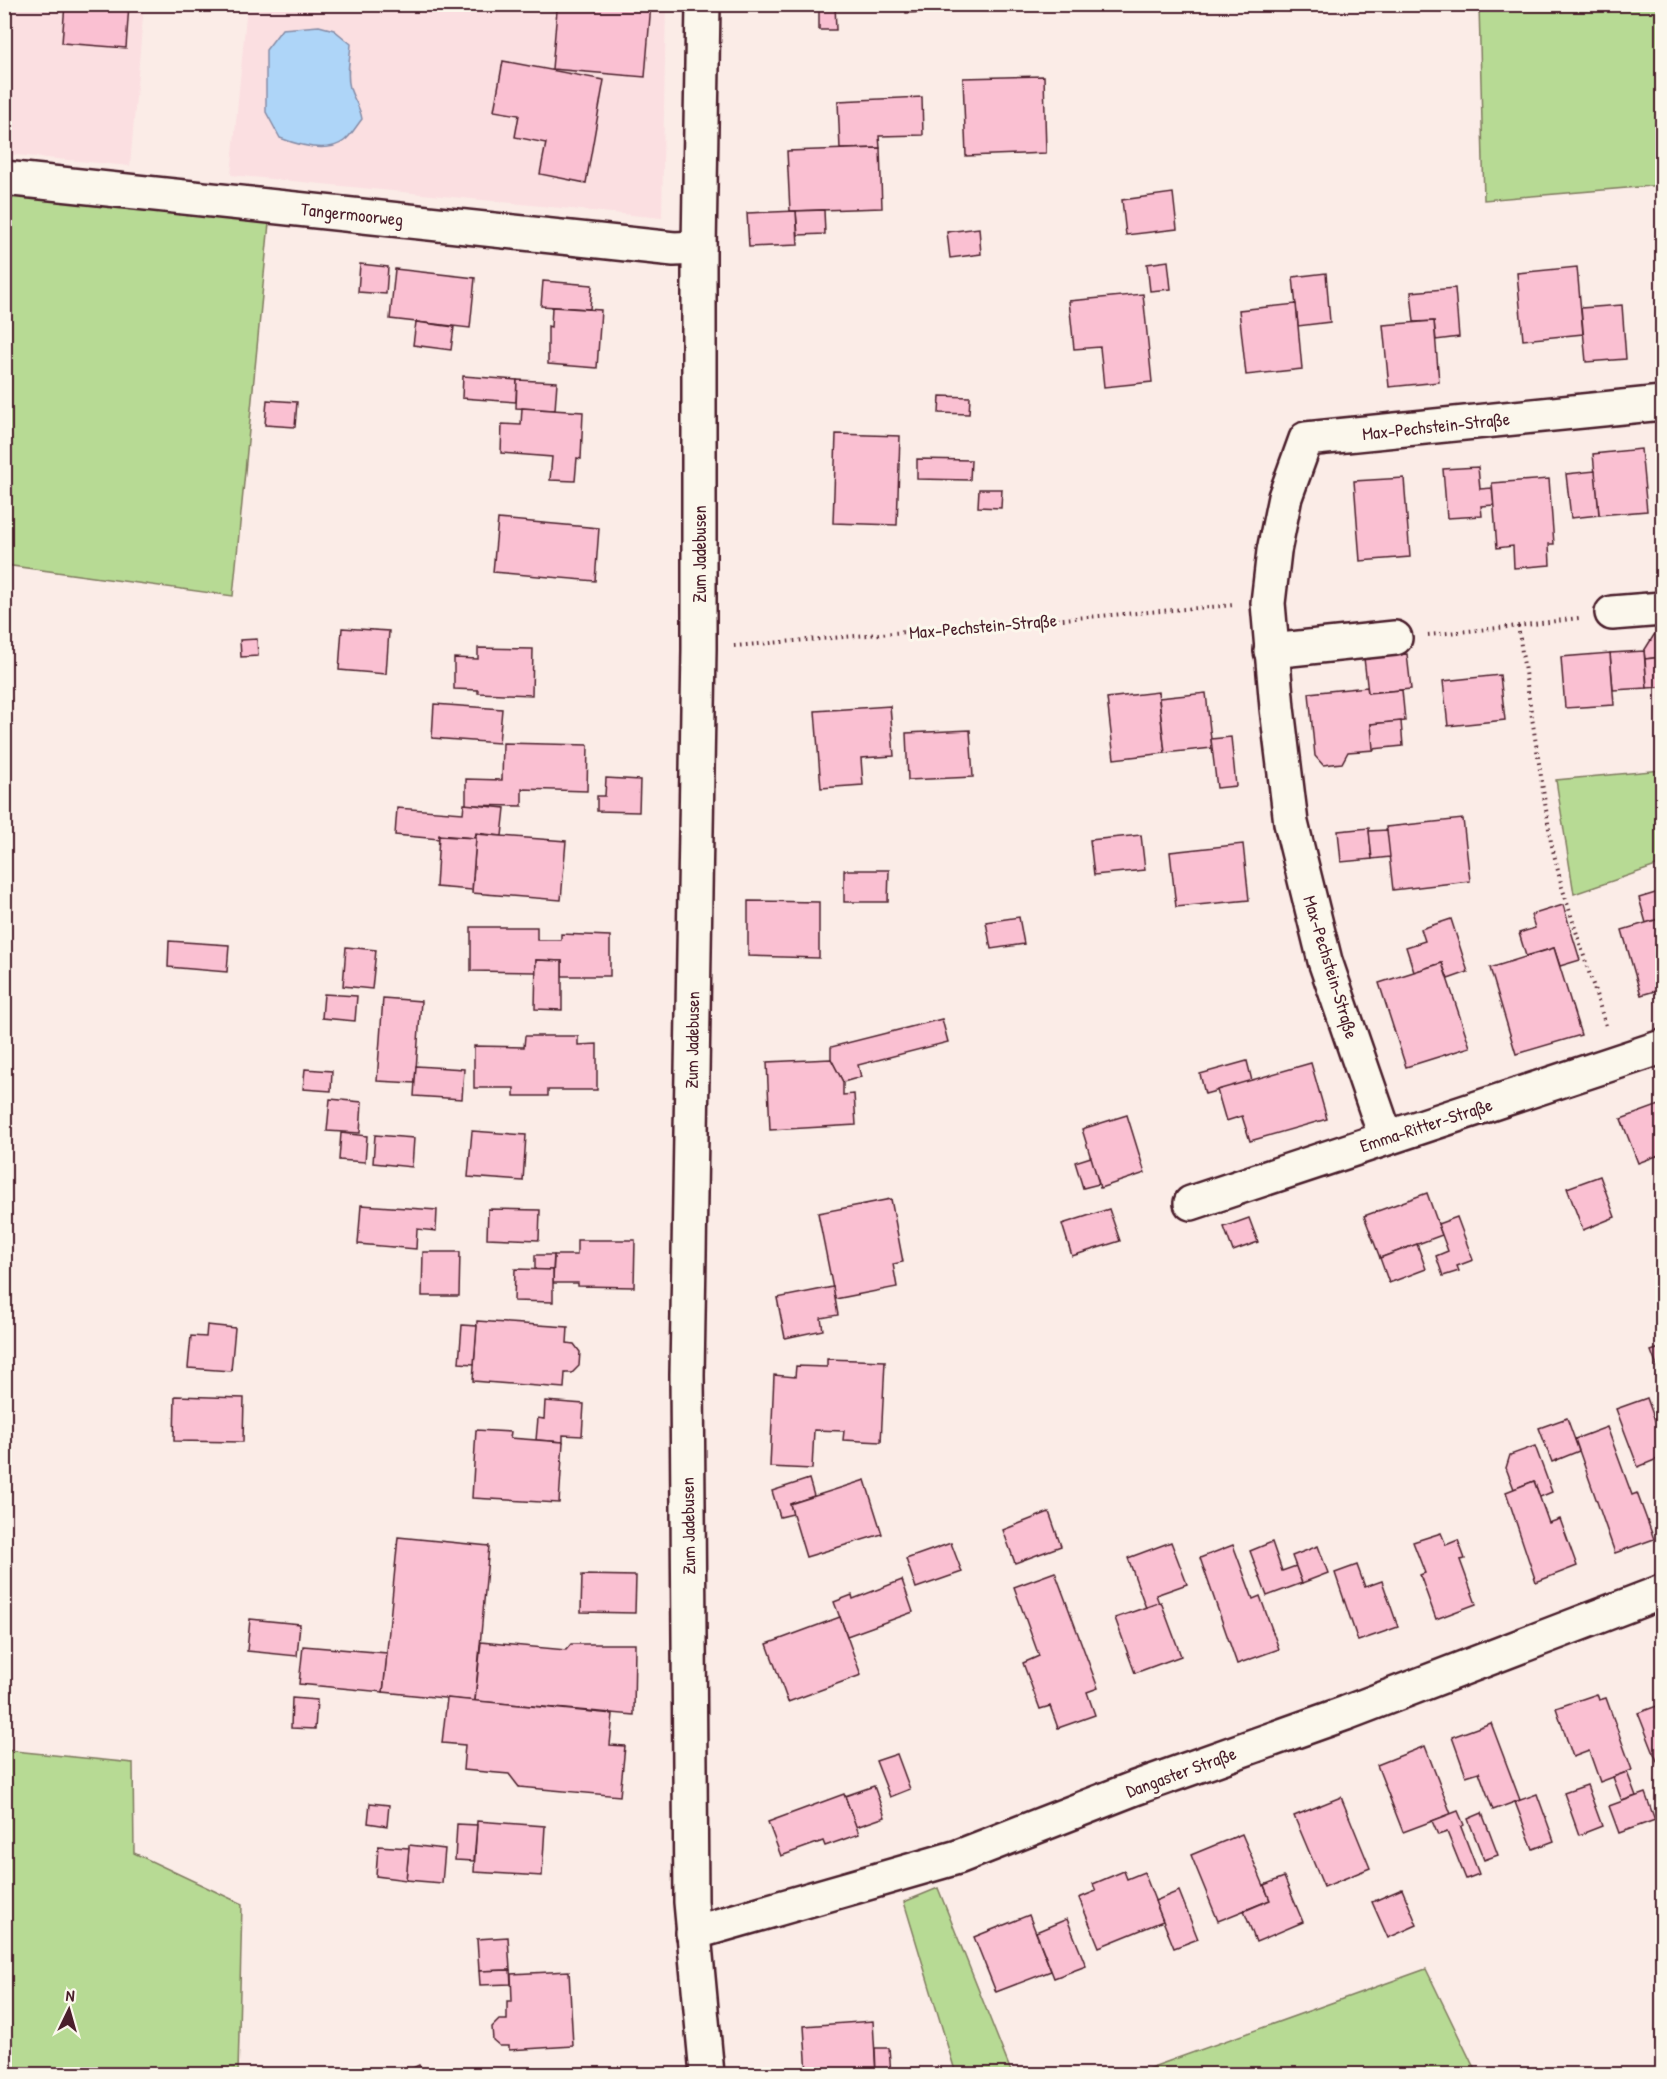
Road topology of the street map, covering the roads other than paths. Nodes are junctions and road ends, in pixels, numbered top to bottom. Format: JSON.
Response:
{"nodes":[{"id":1,"x":703,"y":4,"type":"edge"},
{"id":2,"x":4,"y":178,"type":"edge"},
{"id":3,"x":699,"y":248,"type":"junction"},
{"id":4,"x":1662,"y":403,"type":"edge"},
{"id":5,"x":1662,"y":609,"type":"edge"},
{"id":6,"x":1612,"y":613,"type":"road end"},
{"id":7,"x":1395,"y":638,"type":"road end"},
{"id":8,"x":1272,"y":651,"type":"junction"},
{"id":9,"x":1662,"y":1047,"type":"edge"},
{"id":10,"x":1386,"y":1138,"type":"junction"},
{"id":11,"x":1191,"y":1203,"type":"dead end"},
{"id":12,"x":1662,"y":1592,"type":"edge"},
{"id":13,"x":693,"y":1933,"type":"junction"},
{"id":14,"x":707,"y":2074,"type":"edge"}],
"edges":[{"from":1,"to":3,"type":"street","name":"Zum Jadebusen"},
{"from":2,"to":3,"type":"street","name":"Tangermoorweg"},
{"from":3,"to":13,"type":"street","name":"Zum Jadebusen"},
{"from":4,"to":8,"type":"street","name":"Max-Pechstein-Straße"},
{"from":5,"to":6,"type":"street"},
{"from":7,"to":8,"type":"street"},
{"from":8,"to":10,"type":"street","name":"Max-Pechstein-Straße"},
{"from":9,"to":10,"type":"street","name":"Emma-Ritter-Straße"},
{"from":10,"to":11,"type":"street","name":"Emma-Ritter-Straße"},
{"from":12,"to":13,"type":"street","name":"Dangaster Straße"},
{"from":13,"to":14,"type":"street","name":"Zum Jadebusen"}]}
